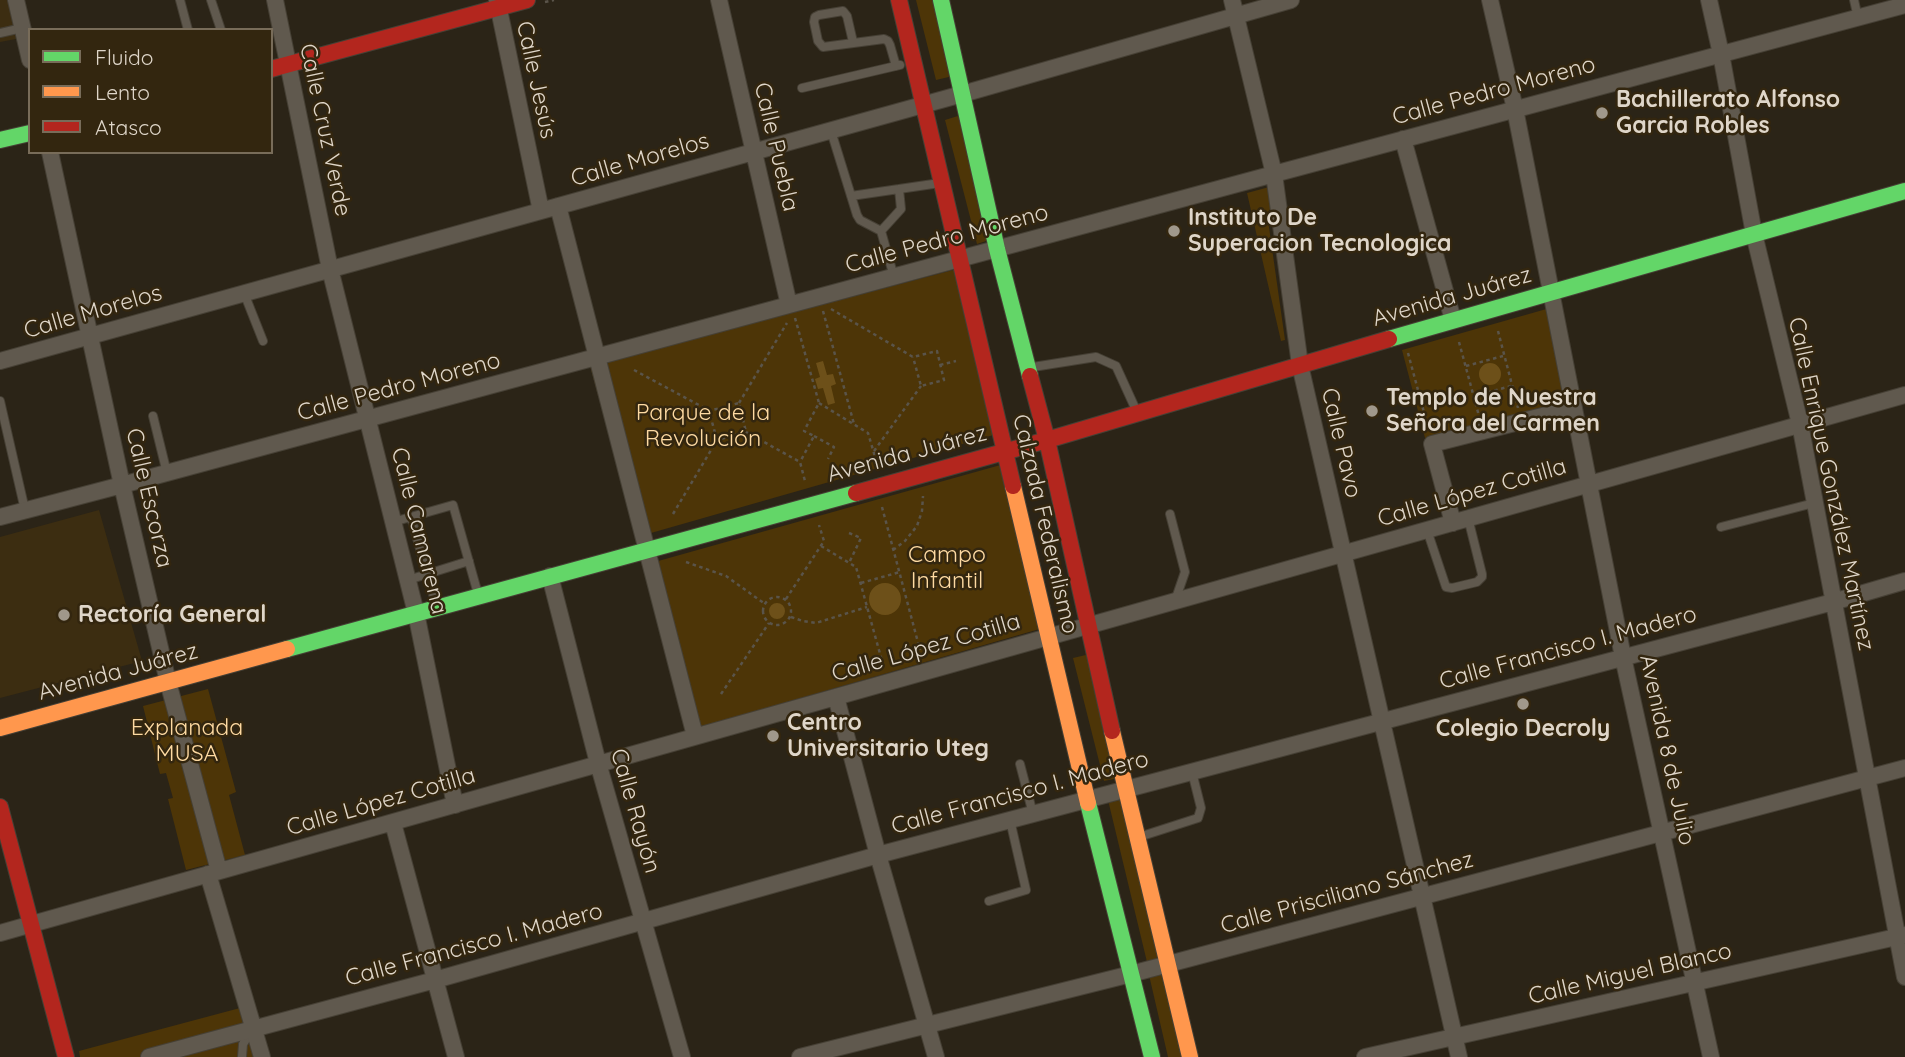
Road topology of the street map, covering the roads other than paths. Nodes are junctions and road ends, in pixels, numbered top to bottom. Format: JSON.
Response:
{"nodes":[{"id":1,"x":16,"y":0,"type":"edge"},
{"id":2,"x":180,"y":0,"type":"edge"},
{"id":3,"x":211,"y":0,"type":"edge"},
{"id":4,"x":275,"y":0,"type":"edge"},
{"id":5,"x":527,"y":0,"type":"edge"},
{"id":6,"x":719,"y":0,"type":"edge"},
{"id":7,"x":899,"y":0,"type":"edge"},
{"id":8,"x":941,"y":0,"type":"edge"},
{"id":9,"x":1291,"y":0,"type":"edge"},
{"id":10,"x":1490,"y":0,"type":"edge"},
{"id":11,"x":1709,"y":0,"type":"edge"},
{"id":12,"x":1854,"y":0,"type":"edge"},
{"id":13,"x":497,"y":4,"type":"edge"},
{"id":14,"x":1905,"y":5,"type":"edge"},
{"id":15,"x":1234,"y":8,"type":"edge"},
{"id":16,"x":1858,"y":18,"type":"junction"},
{"id":17,"x":22,"y":28,"type":"junction"},
{"id":18,"x":187,"y":28,"type":"edge"},
{"id":19,"x":220,"y":28,"type":"edge"},
{"id":20,"x":0,"y":33,"type":"edge"},
{"id":21,"x":853,"y":42,"type":"junction"},
{"id":22,"x":28,"y":52,"type":"edge"},
{"id":23,"x":1721,"y":54,"type":"junction"},
{"id":24,"x":913,"y":62,"type":"junction"},
{"id":25,"x":288,"y":65,"type":"junction"},
{"id":26,"x":896,"y":66,"type":"junction"},
{"id":27,"x":273,"y":69,"type":"edge"},
{"id":28,"x":802,"y":88,"type":"dead end"},
{"id":29,"x":962,"y":94,"type":"junction"},
{"id":30,"x":923,"y":104,"type":"junction"},
{"id":31,"x":1515,"y":109,"type":"junction"},
{"id":32,"x":830,"y":130,"type":"junction"},
{"id":33,"x":28,"y":133,"type":"edge"},
{"id":34,"x":1403,"y":139,"type":"junction"},
{"id":35,"x":0,"y":140,"type":"edge"},
{"id":36,"x":754,"y":152,"type":"junction"},
{"id":37,"x":50,"y":154,"type":"edge"},
{"id":38,"x":1275,"y":174,"type":"junction"},
{"id":39,"x":941,"y":183,"type":"junction"},
{"id":40,"x":899,"y":190,"type":"junction"},
{"id":41,"x":1905,"y":191,"type":"edge"},
{"id":42,"x":851,"y":196,"type":"junction"},
{"id":43,"x":558,"y":206,"type":"junction"},
{"id":44,"x":541,"y":211,"type":"junction"},
{"id":45,"x":881,"y":231,"type":"junction"},
{"id":46,"x":1755,"y":234,"type":"junction"},
{"id":47,"x":997,"y":249,"type":"junction"},
{"id":48,"x":959,"y":259,"type":"junction"},
{"id":49,"x":330,"y":270,"type":"junction"},
{"id":50,"x":894,"y":277,"type":"junction"},
{"id":51,"x":1552,"y":291,"type":"junction"},
{"id":52,"x":244,"y":293,"type":"junction"},
{"id":53,"x":791,"y":314,"type":"junction"},
{"id":54,"x":1453,"y":320,"type":"junction"},
{"id":55,"x":90,"y":336,"type":"junction"},
{"id":56,"x":263,"y":341,"type":"dead end"},
{"id":57,"x":597,"y":357,"type":"junction"},
{"id":58,"x":0,"y":361,"type":"edge"},
{"id":59,"x":1300,"y":365,"type":"junction"},
{"id":60,"x":1028,"y":369,"type":"junction"},
{"id":61,"x":1905,"y":395,"type":"edge"},
{"id":62,"x":0,"y":401,"type":"edge"},
{"id":63,"x":1574,"y":408,"type":"junction"},
{"id":64,"x":1137,"y":413,"type":"junction"},
{"id":65,"x":153,"y":416,"type":"dead end"},
{"id":66,"x":368,"y":419,"type":"junction"},
{"id":67,"x":1800,"y":424,"type":"junction"},
{"id":68,"x":1047,"y":440,"type":"junction"},
{"id":69,"x":1004,"y":452,"type":"junction"},
{"id":70,"x":167,"y":473,"type":"junction"},
{"id":71,"x":1588,"y":484,"type":"junction"},
{"id":72,"x":122,"y":485,"type":"junction"},
{"id":73,"x":1814,"y":503,"type":"junction"},
{"id":74,"x":25,"y":510,"type":"junction"},
{"id":75,"x":1170,"y":514,"type":"dead end"},
{"id":76,"x":0,"y":517,"type":"edge"},
{"id":77,"x":411,"y":517,"type":"junction"},
{"id":78,"x":1460,"y":520,"type":"junction"},
{"id":79,"x":393,"y":522,"type":"junction"},
{"id":80,"x":1721,"y":527,"type":"dead end"},
{"id":81,"x":1427,"y":530,"type":"junction"},
{"id":82,"x":647,"y":549,"type":"junction"},
{"id":83,"x":1343,"y":554,"type":"junction"},
{"id":84,"x":469,"y":561,"type":"junction"},
{"id":85,"x":427,"y":574,"type":"junction"},
{"id":86,"x":550,"y":576,"type":"junction"},
{"id":87,"x":408,"y":580,"type":"junction"},
{"id":88,"x":1905,"y":581,"type":"edge"},
{"id":89,"x":478,"y":596,"type":"junction"},
{"id":90,"x":1175,"y":601,"type":"junction"},
{"id":91,"x":1833,"y":602,"type":"junction"},
{"id":92,"x":436,"y":607,"type":"junction"},
{"id":93,"x":416,"y":613,"type":"junction"},
{"id":94,"x":1087,"y":626,"type":"junction"},
{"id":95,"x":1048,"y":637,"type":"junction"},
{"id":96,"x":1623,"y":657,"type":"junction"},
{"id":97,"x":168,"y":682,"type":"junction"},
{"id":98,"x":836,"y":696,"type":"junction"},
{"id":99,"x":1382,"y":721,"type":"junction"},
{"id":100,"x":0,"y":728,"type":"edge"},
{"id":101,"x":695,"y":736,"type":"junction"},
{"id":102,"x":597,"y":763,"type":"junction"},
{"id":103,"x":1020,"y":764,"type":"dead end"},
{"id":104,"x":1905,"y":768,"type":"edge"},
{"id":105,"x":1192,"y":771,"type":"junction"},
{"id":106,"x":1867,"y":778,"type":"junction"},
{"id":107,"x":1125,"y":789,"type":"junction"},
{"id":108,"x":1087,"y":800,"type":"junction"},
{"id":109,"x":455,"y":805,"type":"junction"},
{"id":110,"x":1,"y":813,"type":"edge"},
{"id":111,"x":1033,"y":814,"type":"junction"},
{"id":112,"x":1010,"y":820,"type":"junction"},
{"id":113,"x":393,"y":823,"type":"junction"},
{"id":114,"x":1662,"y":833,"type":"junction"},
{"id":115,"x":1137,"y":838,"type":"junction"},
{"id":116,"x":878,"y":855,"type":"junction"},
{"id":117,"x":214,"y":873,"type":"junction"},
{"id":118,"x":1423,"y":896,"type":"junction"},
{"id":119,"x":989,"y":901,"type":"dead end"},
{"id":120,"x":643,"y":922,"type":"junction"},
{"id":121,"x":32,"y":924,"type":"junction"},
{"id":122,"x":0,"y":933,"type":"edge"},
{"id":123,"x":1901,"y":936,"type":"edge"},
{"id":124,"x":1168,"y":964,"type":"junction"},
{"id":125,"x":1131,"y":974,"type":"junction"},
{"id":126,"x":1905,"y":977,"type":"edge"},
{"id":127,"x":436,"y":980,"type":"junction"},
{"id":128,"x":1695,"y":982,"type":"junction"},
{"id":129,"x":927,"y":1025,"type":"junction"},
{"id":130,"x":254,"y":1028,"type":"junction"},
{"id":131,"x":1455,"y":1037,"type":"junction"},
{"id":132,"x":67,"y":1054,"type":"edge"},
{"id":133,"x":149,"y":1057,"type":"edge"},
{"id":134,"x":242,"y":1057,"type":"edge"},
{"id":135,"x":262,"y":1057,"type":"edge"},
{"id":136,"x":456,"y":1057,"type":"edge"},
{"id":137,"x":682,"y":1057,"type":"edge"},
{"id":138,"x":800,"y":1057,"type":"edge"},
{"id":139,"x":936,"y":1057,"type":"edge"},
{"id":140,"x":1152,"y":1057,"type":"edge"},
{"id":141,"x":1190,"y":1057,"type":"edge"},
{"id":142,"x":1365,"y":1057,"type":"edge"},
{"id":143,"x":1459,"y":1057,"type":"edge"},
{"id":144,"x":1711,"y":1057,"type":"edge"}],
"edges":[{"from":1,"to":17,"type":"street"},
{"from":2,"to":18,"type":"lane"},
{"from":3,"to":19,"type":"lane"},
{"from":4,"to":25,"type":"street","name":"Calle Cruz Verde"},
{"from":5,"to":13,"type":"main road"},
{"from":6,"to":36,"type":"street","name":"Calle Puebla"},
{"from":7,"to":24,"type":"main road","name":"Calzada Federalismo"},
{"from":8,"to":29,"type":"main road","name":"Calzada Federalismo"},
{"from":9,"to":15,"type":"street","name":"Calle Morelos"},
{"from":10,"to":31,"type":"street","name":"Avenida 8 de Julio"},
{"from":11,"to":23,"type":"street","name":"Calle Enrique González Martínez"},
{"from":12,"to":16,"type":"lane"},
{"from":13,"to":25,"type":"main road"},
{"from":13,"to":44,"type":"street","name":"Calle Jesús"},
{"from":14,"to":16,"type":"street","name":"Calle Pedro Moreno"},
{"from":15,"to":29,"type":"street","name":"Calle Morelos"},
{"from":15,"to":38,"type":"street","name":"Calle Pavo"},
{"from":16,"to":23,"type":"street","name":"Calle Pedro Moreno"},
{"from":17,"to":20,"type":"lane"},
{"from":17,"to":22,"type":"street"},
{"from":21,"to":21,"type":"lane"},
{"from":21,"to":26,"type":"lane"},
{"from":23,"to":31,"type":"street","name":"Calle Pedro Moreno"},
{"from":23,"to":46,"type":"street","name":"Calle Enrique González Martínez"},
{"from":24,"to":26,"type":"lane"},
{"from":24,"to":30,"type":"main road","name":"Calzada Federalismo"},
{"from":25,"to":27,"type":"main road"},
{"from":25,"to":49,"type":"street","name":"Calle Cruz Verde"},
{"from":26,"to":28,"type":"lane"},
{"from":29,"to":30,"type":"street","name":"Calle Morelos"},
{"from":29,"to":47,"type":"main road","name":"Calzada Federalismo"},
{"from":30,"to":32,"type":"street","name":"Calle Morelos"},
{"from":30,"to":39,"type":"main road","name":"Calzada Federalismo"},
{"from":31,"to":34,"type":"street","name":"Calle Pedro Moreno"},
{"from":31,"to":51,"type":"street","name":"Avenida 8 de Julio"},
{"from":32,"to":36,"type":"street","name":"Calle Morelos"},
{"from":32,"to":42,"type":"lane"},
{"from":33,"to":35,"type":"main road"},
{"from":34,"to":38,"type":"street","name":"Calle Pedro Moreno"},
{"from":34,"to":54,"type":"street"},
{"from":36,"to":43,"type":"street","name":"Calle Morelos"},
{"from":36,"to":53,"type":"street","name":"Calle Puebla"},
{"from":37,"to":55,"type":"street","name":"Calle Escorza"},
{"from":38,"to":47,"type":"street","name":"Calle Pedro Moreno"},
{"from":38,"to":59,"type":"street","name":"Calle Pavo"},
{"from":39,"to":40,"type":"lane"},
{"from":39,"to":48,"type":"main road","name":"Calzada Federalismo"},
{"from":40,"to":42,"type":"lane"},
{"from":40,"to":45,"type":"lane"},
{"from":41,"to":46,"type":"main road","name":"Avenida Juárez"},
{"from":42,"to":45,"type":"lane"},
{"from":43,"to":44,"type":"street","name":"Calle Morelos"},
{"from":43,"to":57,"type":"street"},
{"from":44,"to":49,"type":"street","name":"Calle Morelos"},
{"from":45,"to":50,"type":"lane"},
{"from":46,"to":51,"type":"main road","name":"Avenida Juárez"},
{"from":46,"to":67,"type":"street","name":"Calle Enrique González Martínez"},
{"from":47,"to":48,"type":"street","name":"Calle Pedro Moreno"},
{"from":47,"to":60,"type":"main road","name":"Calzada Federalismo"},
{"from":48,"to":50,"type":"street","name":"Calle Pedro Moreno"},
{"from":48,"to":69,"type":"main road","name":"Calzada Federalismo"},
{"from":49,"to":52,"type":"street","name":"Calle Morelos"},
{"from":49,"to":66,"type":"street","name":"Calle Camarena"},
{"from":50,"to":53,"type":"street","name":"Calle Pedro Moreno"},
{"from":51,"to":54,"type":"main road","name":"Avenida Juárez"},
{"from":51,"to":63,"type":"street","name":"Avenida 8 de Julio"},
{"from":52,"to":55,"type":"street","name":"Calle Morelos"},
{"from":52,"to":56,"type":"lane"},
{"from":53,"to":57,"type":"street","name":"Calle Pedro Moreno"},
{"from":54,"to":59,"type":"main road","name":"Avenida Juárez"},
{"from":55,"to":58,"type":"street","name":"Calle Morelos"},
{"from":55,"to":72,"type":"street","name":"Calle Escorza"},
{"from":57,"to":66,"type":"street","name":"Calle Pedro Moreno"},
{"from":57,"to":82,"type":"street"},
{"from":59,"to":64,"type":"main road","name":"Avenida Juárez"},
{"from":59,"to":83,"type":"street","name":"Calle Pavo"},
{"from":60,"to":64,"type":"lane"},
{"from":60,"to":68,"type":"main road","name":"Calzada Federalismo"},
{"from":61,"to":67,"type":"street","name":"Calle López Cotilla"},
{"from":62,"to":74,"type":"lane"},
{"from":63,"to":71,"type":"street","name":"Avenida 8 de Julio"},
{"from":63,"to":78,"type":"street"},
{"from":64,"to":68,"type":"main road","name":"Avenida Juárez"},
{"from":65,"to":70,"type":"lane"},
{"from":66,"to":70,"type":"street","name":"Calle Pedro Moreno"},
{"from":66,"to":79,"type":"street","name":"Calle Camarena"},
{"from":67,"to":71,"type":"street","name":"Calle López Cotilla"},
{"from":67,"to":73,"type":"street","name":"Calle Enrique González Martínez"},
{"from":68,"to":69,"type":"main road","name":"Avenida Juárez"},
{"from":68,"to":94,"type":"main road","name":"Calzada Federalismo"},
{"from":69,"to":82,"type":"main road","name":"Avenida Juárez"},
{"from":69,"to":95,"type":"main road","name":"Calzada Federalismo"},
{"from":70,"to":72,"type":"street","name":"Calle Pedro Moreno"},
{"from":71,"to":78,"type":"street","name":"Calle López Cotilla"},
{"from":71,"to":96,"type":"street","name":"Avenida 8 de Julio"},
{"from":72,"to":74,"type":"street","name":"Calle Pedro Moreno"},
{"from":72,"to":97,"type":"street","name":"Calle Escorza"},
{"from":73,"to":80,"type":"lane"},
{"from":73,"to":91,"type":"street","name":"Calle Enrique González Martínez"},
{"from":74,"to":76,"type":"street","name":"Calle Pedro Moreno"},
{"from":75,"to":90,"type":"lane"},
{"from":77,"to":79,"type":"lane"},
{"from":77,"to":84,"type":"lane"},
{"from":77,"to":85,"type":"lane"},
{"from":78,"to":81,"type":"street","name":"Calle López Cotilla"},
{"from":78,"to":81,"type":"lane"},
{"from":79,"to":87,"type":"street","name":"Calle Camarena"},
{"from":81,"to":83,"type":"street","name":"Calle López Cotilla"},
{"from":82,"to":86,"type":"main road","name":"Avenida Juárez"},
{"from":82,"to":101,"type":"street"},
{"from":83,"to":90,"type":"street","name":"Calle López Cotilla"},
{"from":83,"to":99,"type":"street","name":"Calle Pavo"},
{"from":84,"to":85,"type":"lane"},
{"from":84,"to":89,"type":"lane"},
{"from":85,"to":87,"type":"lane"},
{"from":85,"to":92,"type":"lane"},
{"from":86,"to":89,"type":"main road","name":"Avenida Juárez"},
{"from":86,"to":102,"type":"street","name":"Calle Rayón"},
{"from":87,"to":93,"type":"street","name":"Calle Camarena"},
{"from":88,"to":91,"type":"street","name":"Calle Francisco I. Madero"},
{"from":89,"to":92,"type":"main road","name":"Avenida Juárez"},
{"from":90,"to":94,"type":"street","name":"Calle López Cotilla"},
{"from":91,"to":96,"type":"street","name":"Calle Francisco I. Madero"},
{"from":91,"to":106,"type":"street","name":"Calle Enrique González Martínez"},
{"from":92,"to":93,"type":"main road","name":"Avenida Juárez"},
{"from":93,"to":97,"type":"main road","name":"Avenida Juárez"},
{"from":93,"to":109,"type":"street","name":"Calle Camarena"},
{"from":94,"to":95,"type":"street","name":"Calle López Cotilla"},
{"from":94,"to":107,"type":"main road","name":"Calzada Federalismo"},
{"from":95,"to":98,"type":"street","name":"Calle López Cotilla"},
{"from":95,"to":108,"type":"main road","name":"Calzada Federalismo"},
{"from":96,"to":99,"type":"street","name":"Calle Francisco I. Madero"},
{"from":96,"to":114,"type":"street","name":"Avenida 8 de Julio"},
{"from":97,"to":100,"type":"main road","name":"Avenida Juárez"},
{"from":97,"to":117,"type":"street","name":"Calle Escorza"},
{"from":98,"to":101,"type":"street","name":"Calle López Cotilla"},
{"from":98,"to":116,"type":"street"},
{"from":99,"to":105,"type":"street","name":"Calle Francisco I. Madero"},
{"from":99,"to":118,"type":"street","name":"Calle Pavo"},
{"from":101,"to":102,"type":"street","name":"Calle López Cotilla"},
{"from":102,"to":109,"type":"street","name":"Calle López Cotilla"},
{"from":102,"to":120,"type":"street","name":"Calle Rayón"},
{"from":103,"to":111,"type":"lane"},
{"from":104,"to":106,"type":"street","name":"Calle Prisciliano Sánchez"},
{"from":105,"to":107,"type":"street","name":"Calle Francisco I. Madero"},
{"from":105,"to":115,"type":"lane"},
{"from":106,"to":114,"type":"street","name":"Calle Prisciliano Sánchez"},
{"from":106,"to":123,"type":"street","name":"Calle Enrique González Martínez"},
{"from":107,"to":108,"type":"street","name":"Calle Francisco I. Madero"},
{"from":107,"to":115,"type":"main road","name":"Calzada Federalismo"},
{"from":108,"to":111,"type":"street","name":"Calle Francisco I. Madero"},
{"from":108,"to":125,"type":"main road","name":"Calzada Federalismo"},
{"from":109,"to":113,"type":"street","name":"Calle López Cotilla"},
{"from":110,"to":121,"type":"main road"},
{"from":111,"to":112,"type":"street","name":"Calle Francisco I. Madero"},
{"from":112,"to":116,"type":"street","name":"Calle Francisco I. Madero"},
{"from":112,"to":119,"type":"lane"},
{"from":113,"to":117,"type":"street","name":"Calle López Cotilla"},
{"from":113,"to":127,"type":"street"},
{"from":114,"to":118,"type":"street","name":"Calle Prisciliano Sánchez"},
{"from":114,"to":128,"type":"street","name":"Avenida 8 de Julio"},
{"from":115,"to":124,"type":"main road","name":"Calzada Federalismo"},
{"from":116,"to":120,"type":"street","name":"Calle Francisco I. Madero"},
{"from":116,"to":129,"type":"street"},
{"from":117,"to":121,"type":"street","name":"Calle López Cotilla"},
{"from":117,"to":130,"type":"street","name":"Calle Escorza"},
{"from":118,"to":124,"type":"street","name":"Calle Prisciliano Sánchez"},
{"from":118,"to":131,"type":"street","name":"Calle Pavo"},
{"from":120,"to":127,"type":"street","name":"Calle Francisco I. Madero"},
{"from":120,"to":137,"type":"street","name":"Calle Rayón"},
{"from":121,"to":122,"type":"street","name":"Calle López Cotilla"},
{"from":121,"to":132,"type":"main road"},
{"from":123,"to":126,"type":"street","name":"Calle Enrique González Martínez"},
{"from":123,"to":128,"type":"street","name":"Calle Miguel Blanco"},
{"from":124,"to":125,"type":"street","name":"Calle Prisciliano Sánchez"},
{"from":124,"to":141,"type":"main road","name":"Calzada Federalismo"},
{"from":125,"to":129,"type":"street","name":"Calle Prisciliano Sánchez"},
{"from":125,"to":140,"type":"main road","name":"Calzada Federalismo"},
{"from":127,"to":130,"type":"street","name":"Calle Francisco I. Madero"},
{"from":127,"to":136,"type":"street"},
{"from":128,"to":131,"type":"street","name":"Calle Miguel Blanco"},
{"from":128,"to":144,"type":"street","name":"Avenida 8 de Julio"},
{"from":129,"to":138,"type":"street","name":"Calle Prisciliano Sánchez"},
{"from":129,"to":139,"type":"street"},
{"from":130,"to":133,"type":"street","name":"Calle Francisco I. Madero"},
{"from":130,"to":134,"type":"lane"},
{"from":130,"to":135,"type":"street"},
{"from":131,"to":142,"type":"street","name":"Calle Miguel Blanco"},
{"from":131,"to":143,"type":"street","name":"Calle Pavo"}]}
